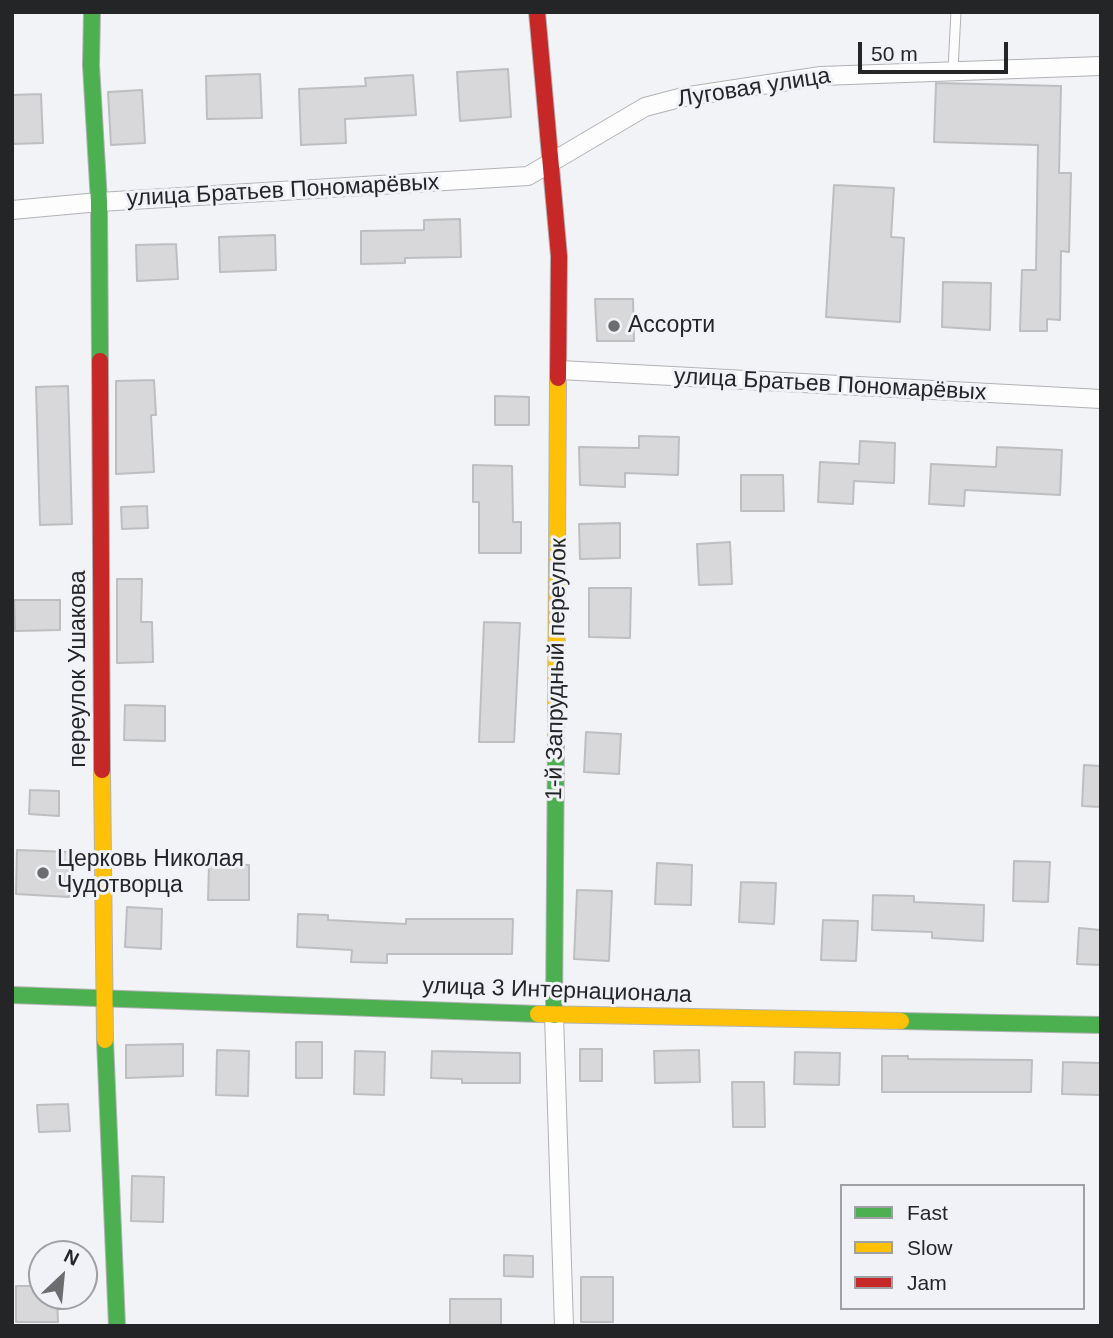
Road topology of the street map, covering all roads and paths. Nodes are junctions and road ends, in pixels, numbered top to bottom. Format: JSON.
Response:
{"nodes":[{"id":1,"x":92,"y":12,"type":"edge"},
{"id":2,"x":537,"y":12,"type":"edge"},
{"id":3,"x":956,"y":12,"type":"edge"},
{"id":4,"x":1101,"y":66,"type":"edge"},
{"id":5,"x":953,"y":70,"type":"junction"},
{"id":6,"x":551,"y":165,"type":"junction"},
{"id":7,"x":99,"y":202,"type":"junction"},
{"id":8,"x":12,"y":210,"type":"edge"},
{"id":9,"x":560,"y":370,"type":"junction"},
{"id":10,"x":1101,"y":399,"type":"edge"},
{"id":11,"x":12,"y":995,"type":"edge"},
{"id":12,"x":103,"y":996,"type":"junction"},
{"id":13,"x":554,"y":1016,"type":"junction"},
{"id":14,"x":1101,"y":1025,"type":"edge"},
{"id":15,"x":117,"y":1326,"type":"edge"},
{"id":16,"x":564,"y":1326,"type":"edge"}],
"edges":[{"from":1,"to":7,"type":"street","name":"переулок Ушакова"},
{"from":2,"to":6,"type":"street","name":"1-й Запрудный переулок"},
{"from":3,"to":5,"type":"lane"},
{"from":4,"to":5,"type":"street","name":"Луговая улица"},
{"from":5,"to":6,"type":"street","name":"Луговая улица"},
{"from":6,"to":7,"type":"street","name":"улица Братьев Пономарёвых"},
{"from":6,"to":9,"type":"street","name":"1-й Запрудный переулок"},
{"from":7,"to":8,"type":"street","name":"улица Братьев Пономарёвых"},
{"from":7,"to":12,"type":"street","name":"переулок Ушакова"},
{"from":9,"to":10,"type":"street","name":"улица Братьев Пономарёвых"},
{"from":9,"to":13,"type":"street","name":"1-й Запрудный переулок"},
{"from":11,"to":12,"type":"street","name":"улица 3 Интернационала"},
{"from":12,"to":13,"type":"street","name":"улица 3 Интернационала"},
{"from":12,"to":15,"type":"street","name":"переулок Ушакова"},
{"from":13,"to":14,"type":"street","name":"улица 3 Интернационала"},
{"from":13,"to":16,"type":"street","name":"1-й Запрудный переулок"}]}
